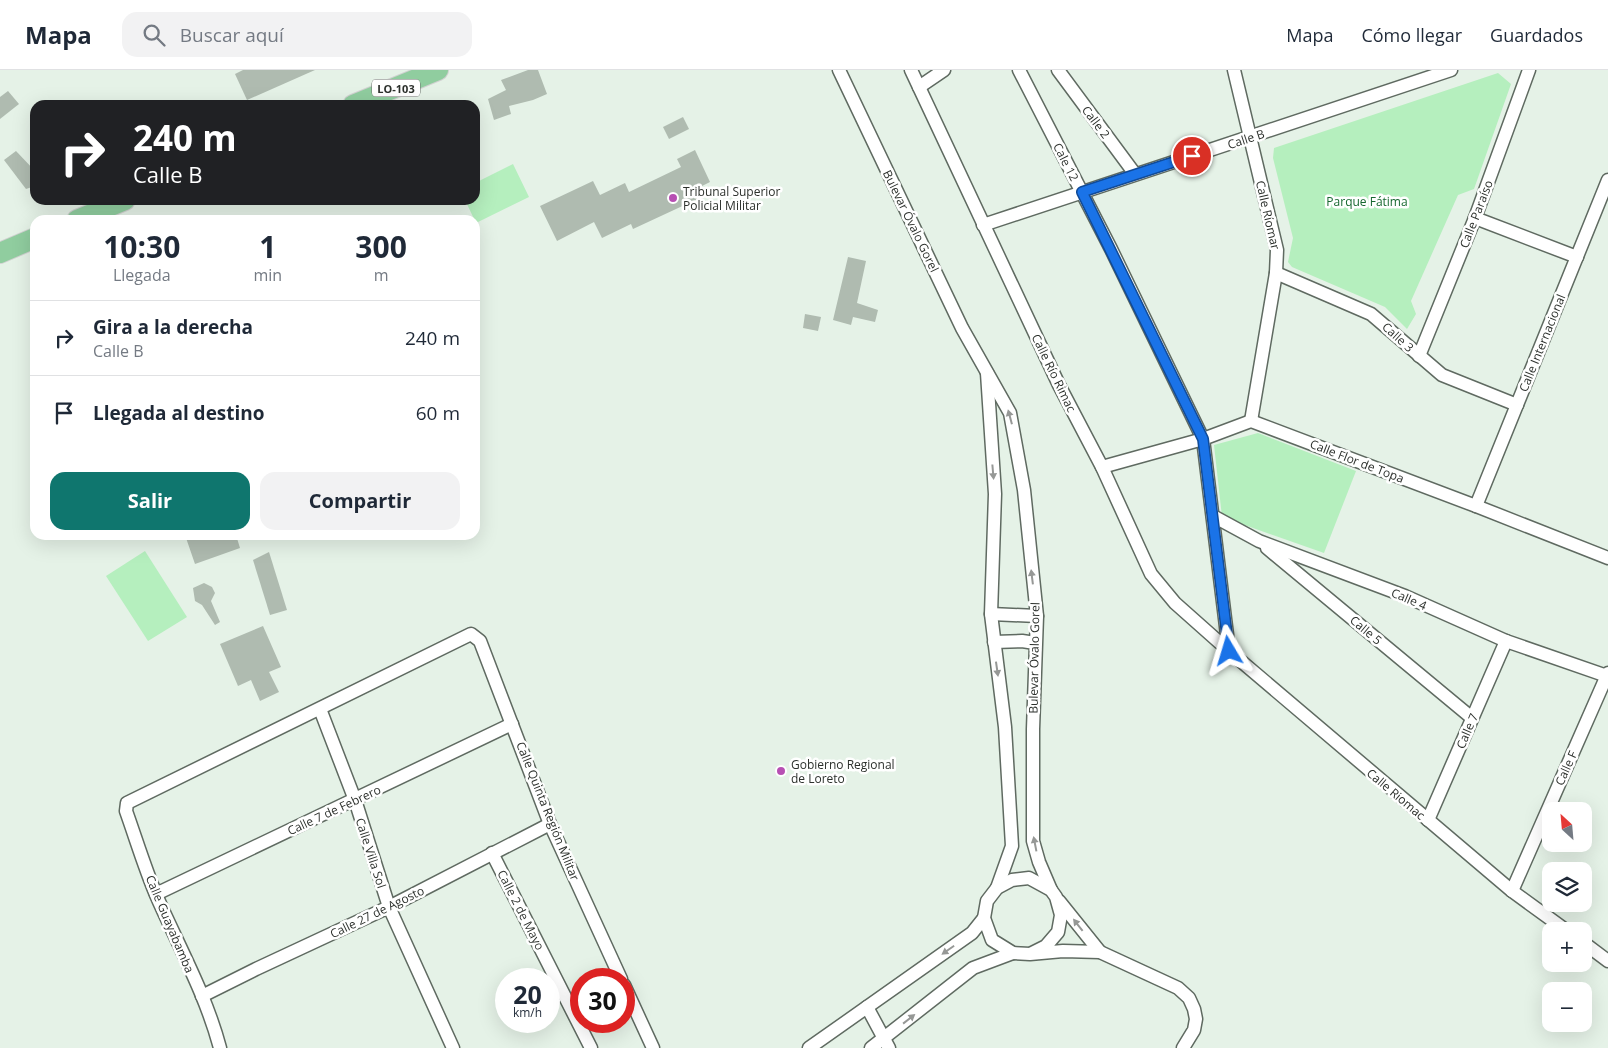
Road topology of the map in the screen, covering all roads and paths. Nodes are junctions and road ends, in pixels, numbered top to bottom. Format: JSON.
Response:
{"nodes":[{"id":1,"x":438,"y":70,"type":"edge"},
{"id":2,"x":839,"y":70,"type":"edge"},
{"id":3,"x":911,"y":70,"type":"edge"},
{"id":4,"x":944,"y":70,"type":"edge"},
{"id":5,"x":1019,"y":70,"type":"edge"},
{"id":6,"x":1058,"y":70,"type":"edge"},
{"id":7,"x":1234,"y":70,"type":"edge"},
{"id":8,"x":1451,"y":70,"type":"edge"},
{"id":9,"x":1529,"y":70,"type":"edge"},
{"id":10,"x":919,"y":87,"type":"junction"},
{"id":11,"x":366,"y":100,"type":"edge"},
{"id":12,"x":1250,"y":138,"type":"junction"},
{"id":13,"x":1135,"y":174,"type":"junction"},
{"id":14,"x":1608,"y":180,"type":"edge"},
{"id":15,"x":1082,"y":192,"type":"junction"},
{"id":16,"x":113,"y":205,"type":"edge"},
{"id":17,"x":89,"y":215,"type":"edge"},
{"id":18,"x":1475,"y":218,"type":"junction"},
{"id":19,"x":983,"y":225,"type":"junction"},
{"id":20,"x":30,"y":240,"type":"edge"},
{"id":21,"x":0,"y":253,"type":"edge"},
{"id":22,"x":1577,"y":257,"type":"junction"},
{"id":23,"x":1276,"y":274,"type":"junction"},
{"id":24,"x":1418,"y":356,"type":"junction"},
{"id":25,"x":987,"y":370,"type":"junction"},
{"id":26,"x":1517,"y":405,"type":"junction"},
{"id":27,"x":1250,"y":421,"type":"junction"},
{"id":28,"x":1203,"y":439,"type":"junction"},
{"id":29,"x":1102,"y":467,"type":"junction"},
{"id":30,"x":1476,"y":506,"type":"junction"},
{"id":31,"x":1212,"y":516,"type":"junction"},
{"id":32,"x":1259,"y":541,"type":"junction"},
{"id":33,"x":1608,"y":558,"type":"edge"},
{"id":34,"x":992,"y":614,"type":"junction"},
{"id":35,"x":1037,"y":616,"type":"junction"},
{"id":36,"x":1506,"y":641,"type":"junction"},
{"id":37,"x":994,"y":642,"type":"junction"},
{"id":38,"x":1035,"y":643,"type":"junction"},
{"id":39,"x":1229,"y":651,"type":"junction"},
{"id":40,"x":1607,"y":674,"type":"edge"},
{"id":41,"x":320,"y":709,"type":"junction"},
{"id":42,"x":1472,"y":718,"type":"junction"},
{"id":43,"x":512,"y":724,"type":"junction"},
{"id":44,"x":354,"y":800,"type":"junction"},
{"id":45,"x":1428,"y":820,"type":"junction"},
{"id":46,"x":550,"y":824,"type":"junction"},
{"id":47,"x":492,"y":853,"type":"junction"},
{"id":48,"x":997,"y":888,"type":"junction"},
{"id":49,"x":1512,"y":892,"type":"junction"},
{"id":50,"x":156,"y":894,"type":"junction"},
{"id":51,"x":1054,"y":894,"type":"junction"},
{"id":52,"x":389,"y":908,"type":"junction"},
{"id":53,"x":984,"y":918,"type":"junction"},
{"id":54,"x":1554,"y":922,"type":"edge"},
{"id":55,"x":1592,"y":948,"type":"edge"},
{"id":56,"x":1100,"y":952,"type":"junction"},
{"id":57,"x":1013,"y":953,"type":"junction"},
{"id":58,"x":1030,"y":954,"type":"junction"},
{"id":59,"x":1608,"y":959,"type":"edge"},
{"id":60,"x":616,"y":968,"type":"edge"},
{"id":61,"x":202,"y":996,"type":"junction"},
{"id":62,"x":867,"y":1007,"type":"junction"},
{"id":63,"x":635,"y":1009,"type":"edge"},
{"id":64,"x":886,"y":1044,"type":"edge"},
{"id":65,"x":220,"y":1048,"type":"edge"},
{"id":66,"x":453,"y":1048,"type":"edge"},
{"id":67,"x":591,"y":1048,"type":"edge"},
{"id":68,"x":653,"y":1048,"type":"edge"},
{"id":69,"x":809,"y":1048,"type":"edge"},
{"id":70,"x":870,"y":1048,"type":"edge"},
{"id":71,"x":1183,"y":1048,"type":"edge"}],
"edges":[{"from":1,"to":11,"type":"main road","number":"LO-103"},
{"from":2,"to":25,"type":"street","name":"Bulevar Óvalo Gorel"},
{"from":3,"to":10,"type":"street","name":"Calle Río Rimac"},
{"from":4,"to":10,"type":"street"},
{"from":5,"to":15,"type":"street","name":"Cale 12"},
{"from":6,"to":13,"type":"street","name":"Calle 2"},
{"from":7,"to":12,"type":"street","name":"Calle Ríomar"},
{"from":8,"to":12,"type":"street","name":"Calle B"},
{"from":9,"to":18,"type":"street","name":"Calle Paraíso"},
{"from":10,"to":19,"type":"street","name":"Calle Río Rimac"},
{"from":12,"to":13,"type":"street","name":"Calle B"},
{"from":12,"to":23,"type":"street","name":"Calle Ríomar"},
{"from":13,"to":15,"type":"street","name":"Calle B"},
{"from":14,"to":22,"type":"street","name":"Calle Internacional"},
{"from":15,"to":19,"type":"street","name":"Calle B"},
{"from":15,"to":28,"type":"street","name":"Cale 12"},
{"from":16,"to":17,"type":"main road"},
{"from":18,"to":22,"type":"street"},
{"from":18,"to":24,"type":"street","name":"Calle Paraíso"},
{"from":19,"to":29,"type":"street","name":"Calle Río Rimac"},
{"from":20,"to":21,"type":"main road"},
{"from":22,"to":26,"type":"street","name":"Calle Internacional"},
{"from":23,"to":24,"type":"street","name":"Calle 3"},
{"from":23,"to":27,"type":"street","name":"Calle Ríomar"},
{"from":24,"to":26,"type":"street","name":"Calle 3"},
{"from":25,"to":34,"type":"street","name":"Bulevar Óvalo Gorel","one_way":true},
{"from":35,"to":25,"type":"street","name":"Bulevar Óvalo Gorel","one_way":true},
{"from":26,"to":30,"type":"street","name":"Calle Internacional"},
{"from":27,"to":28,"type":"street"},
{"from":27,"to":30,"type":"street","name":"Calle Flor de Topa"},
{"from":28,"to":29,"type":"street"},
{"from":28,"to":31,"type":"street","name":"Cale 12"},
{"from":29,"to":39,"type":"street","name":"Calle Río Rimac"},
{"from":30,"to":33,"type":"street","name":"Calle Flor de Topa"},
{"from":31,"to":32,"type":"street","name":"Calle 4"},
{"from":31,"to":39,"type":"street","name":"Cale 12"},
{"from":32,"to":36,"type":"street","name":"Calle 4"},
{"from":32,"to":42,"type":"street","name":"Calle 5"},
{"from":34,"to":35,"type":"street"},
{"from":34,"to":37,"type":"street","name":"Bulevar Óvalo Gorel"},
{"from":35,"to":38,"type":"street","name":"Bulevar Óvalo Gorel"},
{"from":36,"to":40,"type":"street","name":"Calle 4"},
{"from":36,"to":42,"type":"street","name":"Calle 7"},
{"from":37,"to":38,"type":"street"},
{"from":37,"to":48,"type":"street","name":"Bulevar Óvalo Gorel","one_way":true},
{"from":51,"to":38,"type":"street","name":"Bulevar Óvalo Gorel","one_way":true},
{"from":39,"to":45,"type":"street","name":"Calle Riomac"},
{"from":40,"to":49,"type":"street","name":"Calle F"},
{"from":41,"to":43,"type":"street","name":"Calle Quinta Región Militar"},
{"from":41,"to":44,"type":"street","name":"Calle Villa Sol"},
{"from":41,"to":50,"type":"street","name":"Calle Guayabamba"},
{"from":42,"to":45,"type":"street","name":"Calle 7"},
{"from":43,"to":44,"type":"street","name":"Calle 7 de Febrero"},
{"from":43,"to":46,"type":"street","name":"Calle Quinta Región Militar"},
{"from":44,"to":50,"type":"street","name":"Calle 7 de Febrero"},
{"from":44,"to":52,"type":"street","name":"Calle Villa Sol"},
{"from":45,"to":49,"type":"street","name":"Calle Riomac"},
{"from":46,"to":47,"type":"street","name":"Calle 27 de Agosto"},
{"from":46,"to":60,"type":"street","name":"Calle Quinta Región Militar"},
{"from":47,"to":52,"type":"street","name":"Calle 27 de Agosto"},
{"from":47,"to":67,"type":"street","name":"Calle 2 de Mayo"},
{"from":48,"to":51,"type":"street"},
{"from":48,"to":53,"type":"street","name":"Bulevar Óvalo Gorel"},
{"from":49,"to":54,"type":"street","name":"Calle Riomac"},
{"from":50,"to":61,"type":"street","name":"Calle Guayabamba"},
{"from":56,"to":51,"type":"street","one_way":true},
{"from":51,"to":58,"type":"street","name":"Bulevar Óvalo Gorel"},
{"from":52,"to":61,"type":"street","name":"Calle 27 de Agosto"},
{"from":52,"to":66,"type":"street","name":"Calle Villa Sol"},
{"from":53,"to":57,"type":"street"},
{"from":53,"to":62,"type":"street","name":"Bulevar Óvalo Gorel","one_way":true},
{"from":55,"to":59,"type":"street"},
{"from":56,"to":58,"type":"street"},
{"from":56,"to":71,"type":"street"},
{"from":57,"to":58,"type":"street"},
{"from":64,"to":57,"type":"street","one_way":true},
{"from":61,"to":65,"type":"street","name":"Calle Guayabamba"},
{"from":62,"to":64,"type":"street"},
{"from":62,"to":69,"type":"street","name":"Bulevar Óvalo Gorel"},
{"from":63,"to":68,"type":"street"},
{"from":64,"to":70,"type":"street"}]}
